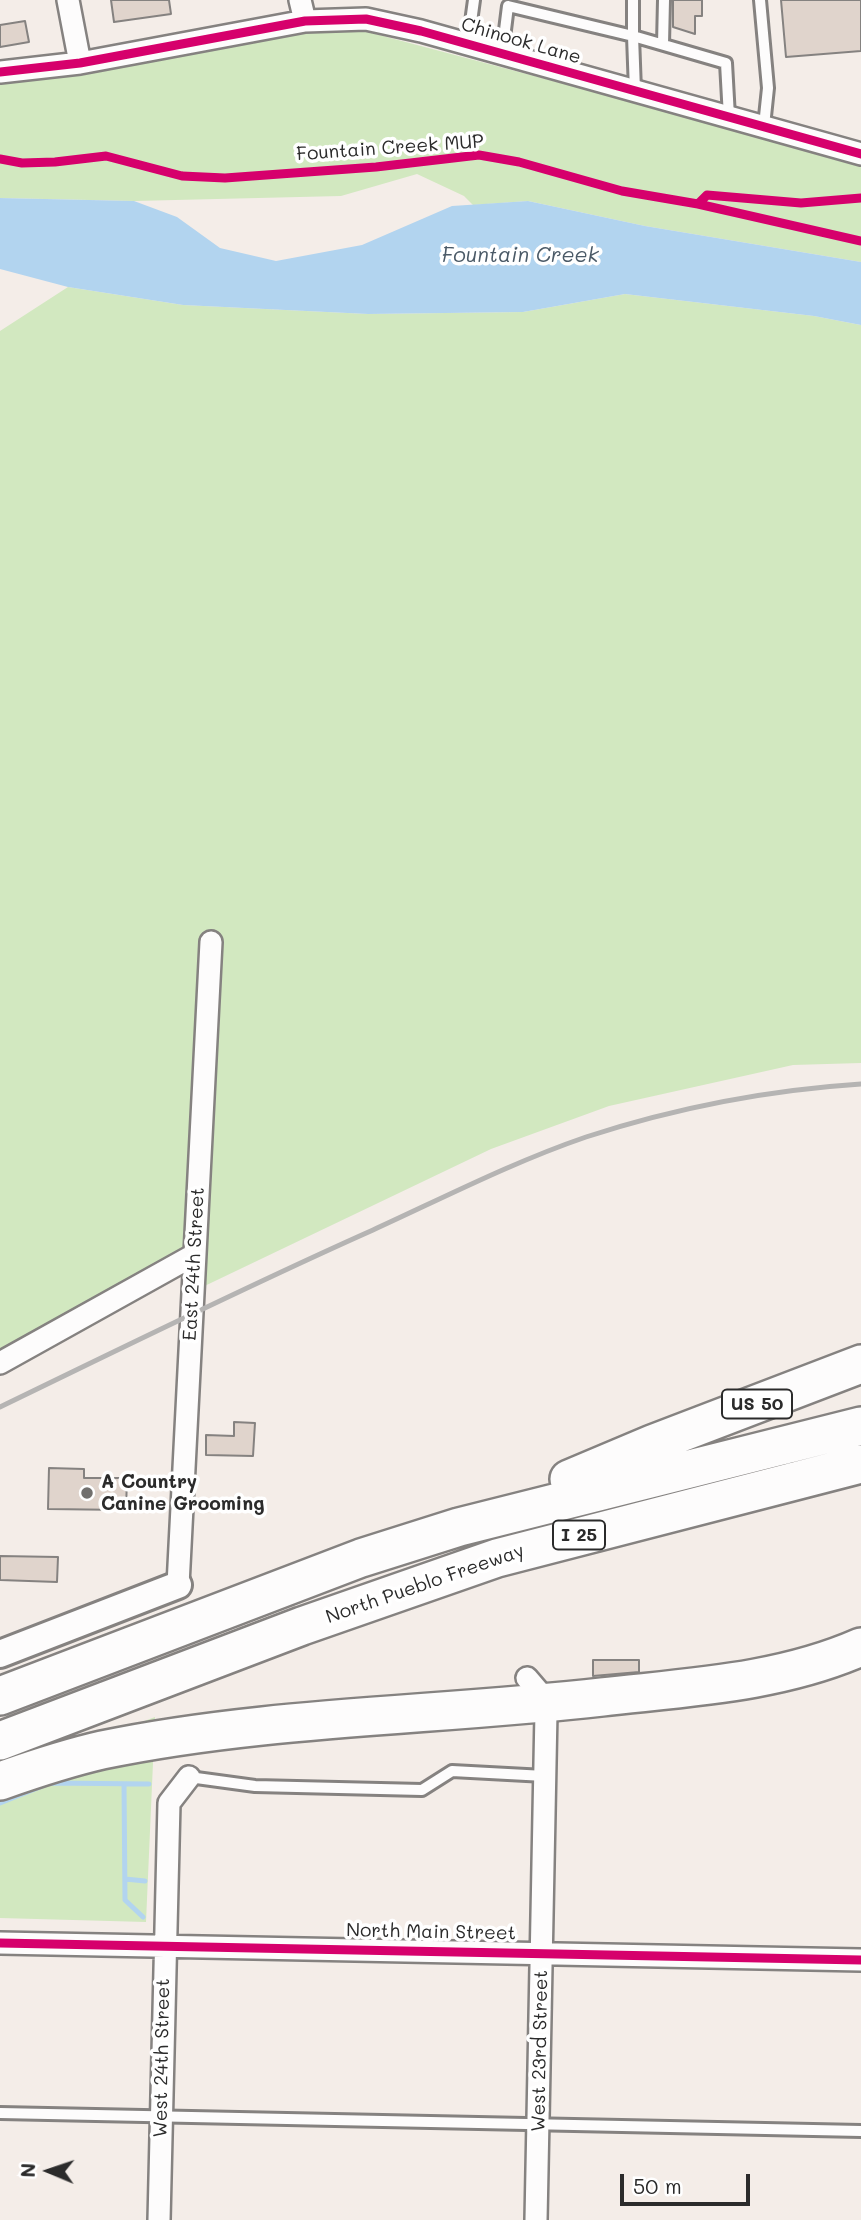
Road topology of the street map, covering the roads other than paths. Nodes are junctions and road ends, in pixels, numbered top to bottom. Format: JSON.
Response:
{"nodes":[{"id":1,"x":68,"y":0,"type":"edge"},
{"id":2,"x":300,"y":0,"type":"edge"},
{"id":3,"x":474,"y":0,"type":"edge"},
{"id":4,"x":633,"y":0,"type":"edge"},
{"id":5,"x":664,"y":0,"type":"edge"},
{"id":6,"x":760,"y":0,"type":"edge"},
{"id":7,"x":508,"y":3,"type":"edge"},
{"id":8,"x":305,"y":21,"type":"junction"},
{"id":9,"x":633,"y":36,"type":"junction"},
{"id":10,"x":468,"y":44,"type":"junction"},
{"id":11,"x":663,"y":44,"type":"junction"},
{"id":12,"x":502,"y":54,"type":"junction"},
{"id":13,"x":80,"y":63,"type":"junction"},
{"id":14,"x":0,"y":72,"type":"edge"},
{"id":15,"x":635,"y":91,"type":"junction"},
{"id":16,"x":729,"y":117,"type":"junction"},
{"id":17,"x":764,"y":127,"type":"junction"},
{"id":18,"x":861,"y":154,"type":"edge"},
{"id":19,"x":211,"y":942,"type":"dead end"},
{"id":20,"x":194,"y":1255,"type":"junction"},
{"id":21,"x":0,"y":1363,"type":"edge"},
{"id":22,"x":861,"y":1364,"type":"edge"},
{"id":23,"x":861,"y":1426,"type":"edge"},
{"id":24,"x":861,"y":1464,"type":"edge"},
{"id":25,"x":459,"y":1527,"type":"junction"},
{"id":26,"x":178,"y":1585,"type":"joint"},
{"id":27,"x":861,"y":1647,"type":"edge"},
{"id":28,"x":0,"y":1654,"type":"edge"},
{"id":29,"x":535,"y":1692,"type":"junction"},
{"id":30,"x":0,"y":1696,"type":"edge"},
{"id":31,"x":0,"y":1741,"type":"edge"},
{"id":32,"x":545,"y":1776,"type":"junction"},
{"id":33,"x":189,"y":1777,"type":"joint"},
{"id":34,"x":0,"y":1780,"type":"edge"},
{"id":35,"x":0,"y":1943,"type":"edge"},
{"id":36,"x":164,"y":1947,"type":"junction"},
{"id":37,"x":542,"y":1951,"type":"junction"},
{"id":38,"x":861,"y":1959,"type":"edge"},
{"id":39,"x":0,"y":2113,"type":"edge"},
{"id":40,"x":161,"y":2115,"type":"junction"},
{"id":41,"x":538,"y":2124,"type":"junction"},
{"id":42,"x":861,"y":2131,"type":"edge"},
{"id":43,"x":159,"y":2220,"type":"edge"},
{"id":44,"x":536,"y":2220,"type":"edge"}],
"edges":[{"from":1,"to":13,"type":"street"},
{"from":2,"to":8,"type":"street"},
{"from":3,"to":10,"type":"lane"},
{"from":4,"to":9,"type":"lane"},
{"from":5,"to":11,"type":"lane"},
{"from":6,"to":17,"type":"lane"},
{"from":7,"to":9,"type":"lane"},
{"from":7,"to":12,"type":"lane"},
{"from":8,"to":10,"type":"street","name":"Chinook Lane"},
{"from":8,"to":13,"type":"street","name":"Chinook Lane"},
{"from":9,"to":11,"type":"lane"},
{"from":9,"to":15,"type":"lane"},
{"from":10,"to":12,"type":"street","name":"Chinook Lane"},
{"from":11,"to":16,"type":"lane"},
{"from":12,"to":15,"type":"street","name":"Chinook Lane"},
{"from":13,"to":14,"type":"street","name":"Chinook Lane"},
{"from":15,"to":16,"type":"street","name":"Chinook Lane"},
{"from":16,"to":17,"type":"street","name":"Chinook Lane"},
{"from":17,"to":18,"type":"street","name":"Chinook Lane"},
{"from":19,"to":20,"type":"street","name":"East 24th Street"},
{"from":20,"to":21,"type":"street"},
{"from":20,"to":26,"type":"street","name":"East 24th Street"},
{"from":22,"to":25,"type":"highway","number":"US 50"},
{"from":23,"to":25,"type":"highway","name":"North Pueblo Freeway","number":"I 25"},
{"from":24,"to":31,"type":"highway","name":"North Pueblo Freeway","number":"I 25"},
{"from":25,"to":30,"type":"highway","name":"North Pueblo Freeway","number":"I 25"},
{"from":26,"to":28,"type":"street"},
{"from":27,"to":29,"type":"highway"},
{"from":29,"to":32,"type":"street","name":"West 23rd Street"},
{"from":29,"to":34,"type":"highway"},
{"from":32,"to":33,"type":"lane"},
{"from":32,"to":37,"type":"street","name":"West 23rd Street"},
{"from":33,"to":36,"type":"street","name":"West 24th Street"},
{"from":35,"to":36,"type":"street","name":"North Main Street"},
{"from":36,"to":37,"type":"street","name":"North Main Street"},
{"from":36,"to":40,"type":"street","name":"West 24th Street"},
{"from":37,"to":38,"type":"street","name":"North Main Street"},
{"from":37,"to":41,"type":"street","name":"West 23rd Street"},
{"from":39,"to":40,"type":"lane"},
{"from":40,"to":41,"type":"lane"},
{"from":40,"to":43,"type":"street","name":"West 24th Street"},
{"from":41,"to":42,"type":"lane"},
{"from":41,"to":44,"type":"street","name":"West 23rd Street"}]}
